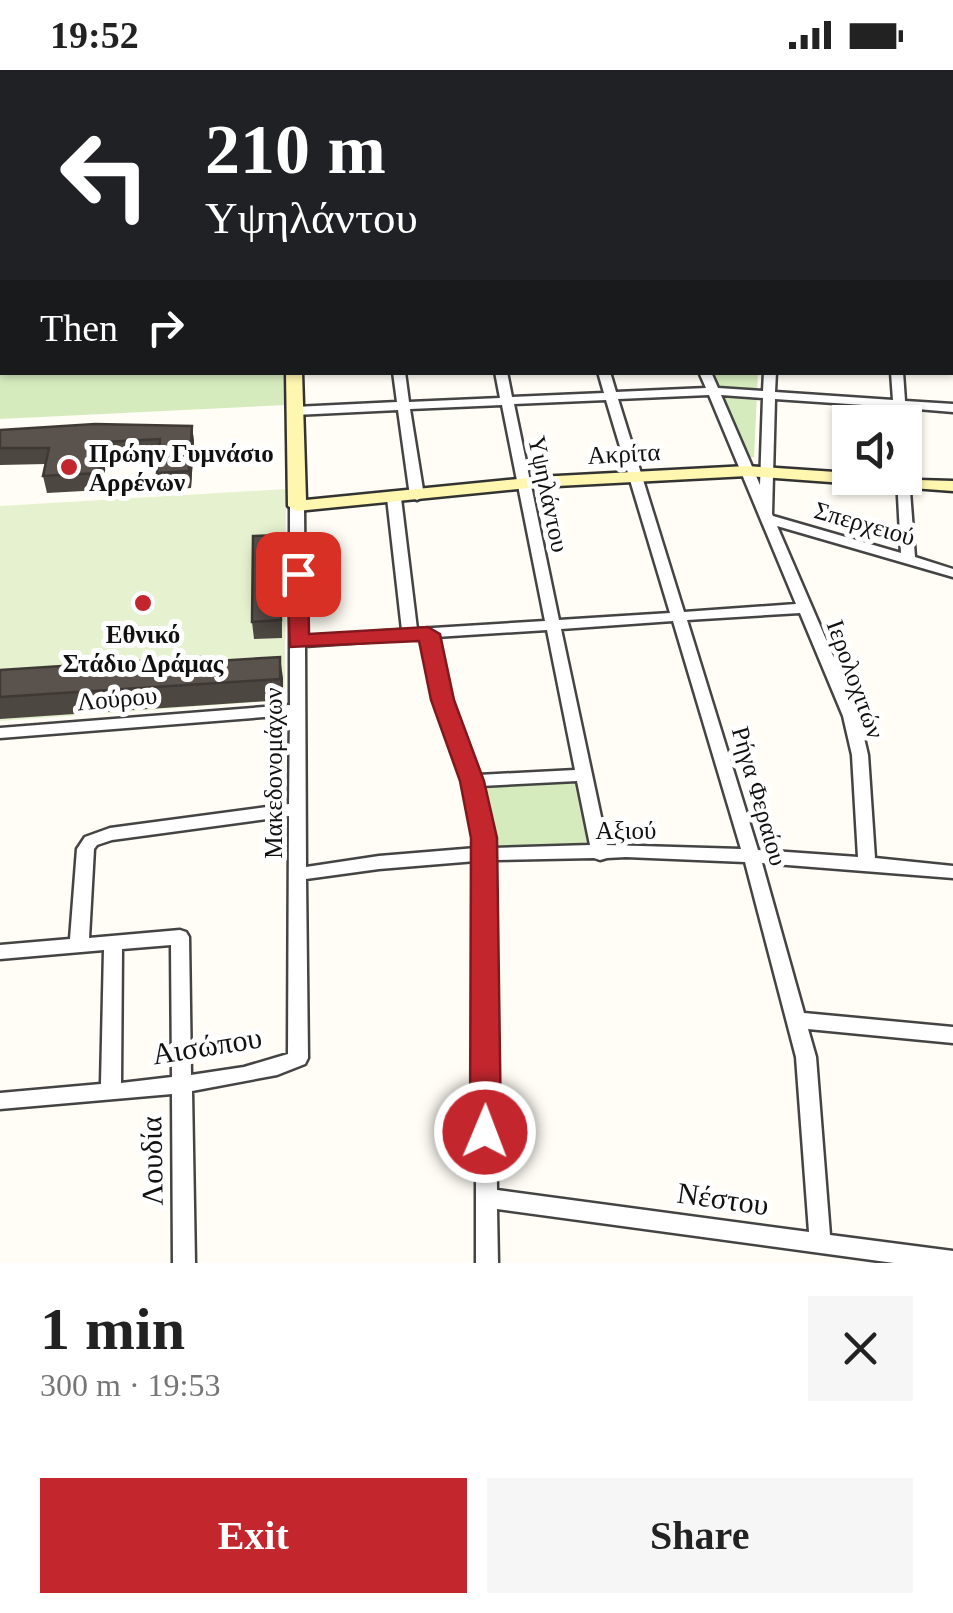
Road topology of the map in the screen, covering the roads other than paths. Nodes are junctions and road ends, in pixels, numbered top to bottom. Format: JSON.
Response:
{"nodes":[{"id":1,"x":294,"y":375,"type":"edge"},
{"id":2,"x":399,"y":375,"type":"edge"},
{"id":3,"x":502,"y":375,"type":"edge"},
{"id":4,"x":605,"y":375,"type":"edge"},
{"id":5,"x":705,"y":375,"type":"edge"},
{"id":6,"x":770,"y":375,"type":"edge"},
{"id":7,"x":897,"y":375,"type":"edge"},
{"id":8,"x":712,"y":391,"type":"junction"},
{"id":9,"x":768,"y":392,"type":"junction"},
{"id":10,"x":611,"y":396,"type":"junction"},
{"id":11,"x":507,"y":401,"type":"junction"},
{"id":12,"x":899,"y":403,"type":"junction"},
{"id":13,"x":404,"y":406,"type":"junction"},
{"id":14,"x":953,"y":408,"type":"edge"},
{"id":15,"x":294,"y":412,"type":"junction"},
{"id":16,"x":756,"y":471,"type":"junction"},
{"id":17,"x":832,"y":476,"type":"edge"},
{"id":18,"x":637,"y":477,"type":"junction"},
{"id":19,"x":922,"y":482,"type":"edge"},
{"id":20,"x":524,"y":484,"type":"junction"},
{"id":21,"x":953,"y":486,"type":"edge"},
{"id":22,"x":905,"y":495,"type":"edge"},
{"id":23,"x":417,"y":496,"type":"junction"},
{"id":24,"x":394,"y":498,"type":"junction"},
{"id":25,"x":298,"y":506,"type":"junction"},
{"id":26,"x":765,"y":518,"type":"junction"},
{"id":27,"x":908,"y":558,"type":"junction"},
{"id":28,"x":953,"y":573,"type":"edge"},
{"id":29,"x":805,"y":608,"type":"junction"},
{"id":30,"x":681,"y":616,"type":"junction"},
{"id":31,"x":553,"y":625,"type":"junction"},
{"id":32,"x":420,"y":634,"type":"junction"},
{"id":33,"x":298,"y":642,"type":"junction"},
{"id":34,"x":298,"y":709,"type":"junction"},
{"id":35,"x":0,"y":733,"type":"edge"},
{"id":36,"x":584,"y":776,"type":"junction"},
{"id":37,"x":472,"y":781,"type":"junction"},
{"id":38,"x":298,"y":809,"type":"junction"},
{"id":39,"x":600,"y":854,"type":"junction"},
{"id":40,"x":485,"y":856,"type":"junction"},
{"id":41,"x":752,"y":857,"type":"junction"},
{"id":42,"x":867,"y":864,"type":"junction"},
{"id":43,"x":953,"y":872,"type":"edge"},
{"id":44,"x":299,"y":874,"type":"junction"},
{"id":45,"x":114,"y":943,"type":"junction"},
{"id":46,"x":79,"y":946,"type":"junction"},
{"id":47,"x":0,"y":952,"type":"edge"},
{"id":48,"x":796,"y":1020,"type":"junction"},
{"id":49,"x":953,"y":1035,"type":"edge"},
{"id":50,"x":182,"y":1083,"type":"junction"},
{"id":51,"x":110,"y":1090,"type":"junction"},
{"id":52,"x":0,"y":1101,"type":"edge"},
{"id":53,"x":486,"y":1198,"type":"junction"},
{"id":54,"x":820,"y":1242,"type":"junction"},
{"id":55,"x":922,"y":1260,"type":"edge"},
{"id":56,"x":953,"y":1260,"type":"edge"},
{"id":57,"x":184,"y":1263,"type":"edge"},
{"id":58,"x":486,"y":1263,"type":"edge"}],
"edges":[{"from":1,"to":15,"type":"street","name":"Μακεδονομάχων"},
{"from":2,"to":13,"type":"street"},
{"from":3,"to":11,"type":"street","name":"Υψηλάντου"},
{"from":4,"to":10,"type":"street","name":"Ρήγα Φεραίου"},
{"from":5,"to":8,"type":"street","name":"Ιερολοχιτών"},
{"from":6,"to":9,"type":"street","name":"Ιερολοχιτών"},
{"from":7,"to":12,"type":"street"},
{"from":8,"to":9,"type":"street"},
{"from":8,"to":10,"type":"street"},
{"from":8,"to":16,"type":"street","name":"Ιερολοχιτών"},
{"from":9,"to":12,"type":"street"},
{"from":9,"to":16,"type":"street","name":"Ιερολοχιτών"},
{"from":10,"to":11,"type":"street"},
{"from":10,"to":18,"type":"street","name":"Ρήγα Φεραίου"},
{"from":11,"to":13,"type":"street"},
{"from":11,"to":20,"type":"street","name":"Υψηλάντου"},
{"from":12,"to":14,"type":"street"},
{"from":13,"to":15,"type":"street"},
{"from":13,"to":23,"type":"street"},
{"from":15,"to":25,"type":"street","name":"Μακεδονομάχων"},
{"from":16,"to":17,"type":"street","name":"Ακρίτα"},
{"from":16,"to":18,"type":"street","name":"Ακρίτα"},
{"from":16,"to":26,"type":"street","name":"Ιερολοχιτών"},
{"from":18,"to":20,"type":"street","name":"Ακρίτα"},
{"from":18,"to":30,"type":"street","name":"Ρήγα Φεραίου"},
{"from":19,"to":21,"type":"street","name":"Ακρίτα"},
{"from":20,"to":23,"type":"street","name":"Ακρίτα"},
{"from":20,"to":31,"type":"street","name":"Υψηλάντου"},
{"from":22,"to":27,"type":"street"},
{"from":23,"to":24,"type":"street","name":"Ακρίτα"},
{"from":24,"to":25,"type":"street","name":"Ακρίτα"},
{"from":24,"to":32,"type":"street"},
{"from":25,"to":33,"type":"street","name":"Μακεδονομάχων"},
{"from":26,"to":27,"type":"street","name":"Σπερχειού"},
{"from":26,"to":29,"type":"street","name":"Ιερολοχιτών"},
{"from":27,"to":28,"type":"street","name":"Σπερχειού"},
{"from":29,"to":30,"type":"street"},
{"from":29,"to":42,"type":"street","name":"Ιερολοχιτών"},
{"from":30,"to":31,"type":"street"},
{"from":30,"to":41,"type":"street","name":"Ρήγα Φεραίου"},
{"from":31,"to":32,"type":"street"},
{"from":31,"to":36,"type":"street","name":"Υψηλάντου"},
{"from":32,"to":33,"type":"street"},
{"from":32,"to":37,"type":"street"},
{"from":33,"to":34,"type":"street","name":"Μακεδονομάχων"},
{"from":34,"to":35,"type":"street","name":"Λούρου"},
{"from":34,"to":38,"type":"street","name":"Μακεδονομάχων"},
{"from":36,"to":37,"type":"street"},
{"from":36,"to":39,"type":"street","name":"Υψηλάντου"},
{"from":37,"to":40,"type":"street"},
{"from":38,"to":44,"type":"street","name":"Μακεδονομάχων"},
{"from":38,"to":46,"type":"street"},
{"from":39,"to":40,"type":"street","name":"Αξιού"},
{"from":39,"to":41,"type":"street","name":"Αξιού"},
{"from":40,"to":44,"type":"street","name":"Αξιού"},
{"from":40,"to":53,"type":"street"},
{"from":41,"to":42,"type":"street","name":"Αξιού"},
{"from":41,"to":48,"type":"street","name":"Ρήγα Φεραίου"},
{"from":42,"to":43,"type":"street","name":"Αξιού"},
{"from":44,"to":50,"type":"street","name":"Αισώπου"},
{"from":45,"to":46,"type":"street"},
{"from":45,"to":50,"type":"street","name":"Λουδία"},
{"from":45,"to":51,"type":"street"},
{"from":46,"to":47,"type":"street"},
{"from":48,"to":49,"type":"street"},
{"from":48,"to":54,"type":"street","name":"Ρήγα Φεραίου"},
{"from":50,"to":51,"type":"street","name":"Αισώπου"},
{"from":50,"to":57,"type":"street","name":"Λουδία"},
{"from":51,"to":52,"type":"street","name":"Αισώπου"},
{"from":53,"to":54,"type":"street","name":"Νέστου"},
{"from":53,"to":58,"type":"street"},
{"from":54,"to":55,"type":"street","name":"Νέστου"},
{"from":55,"to":56,"type":"street","name":"Νέστου"}]}
